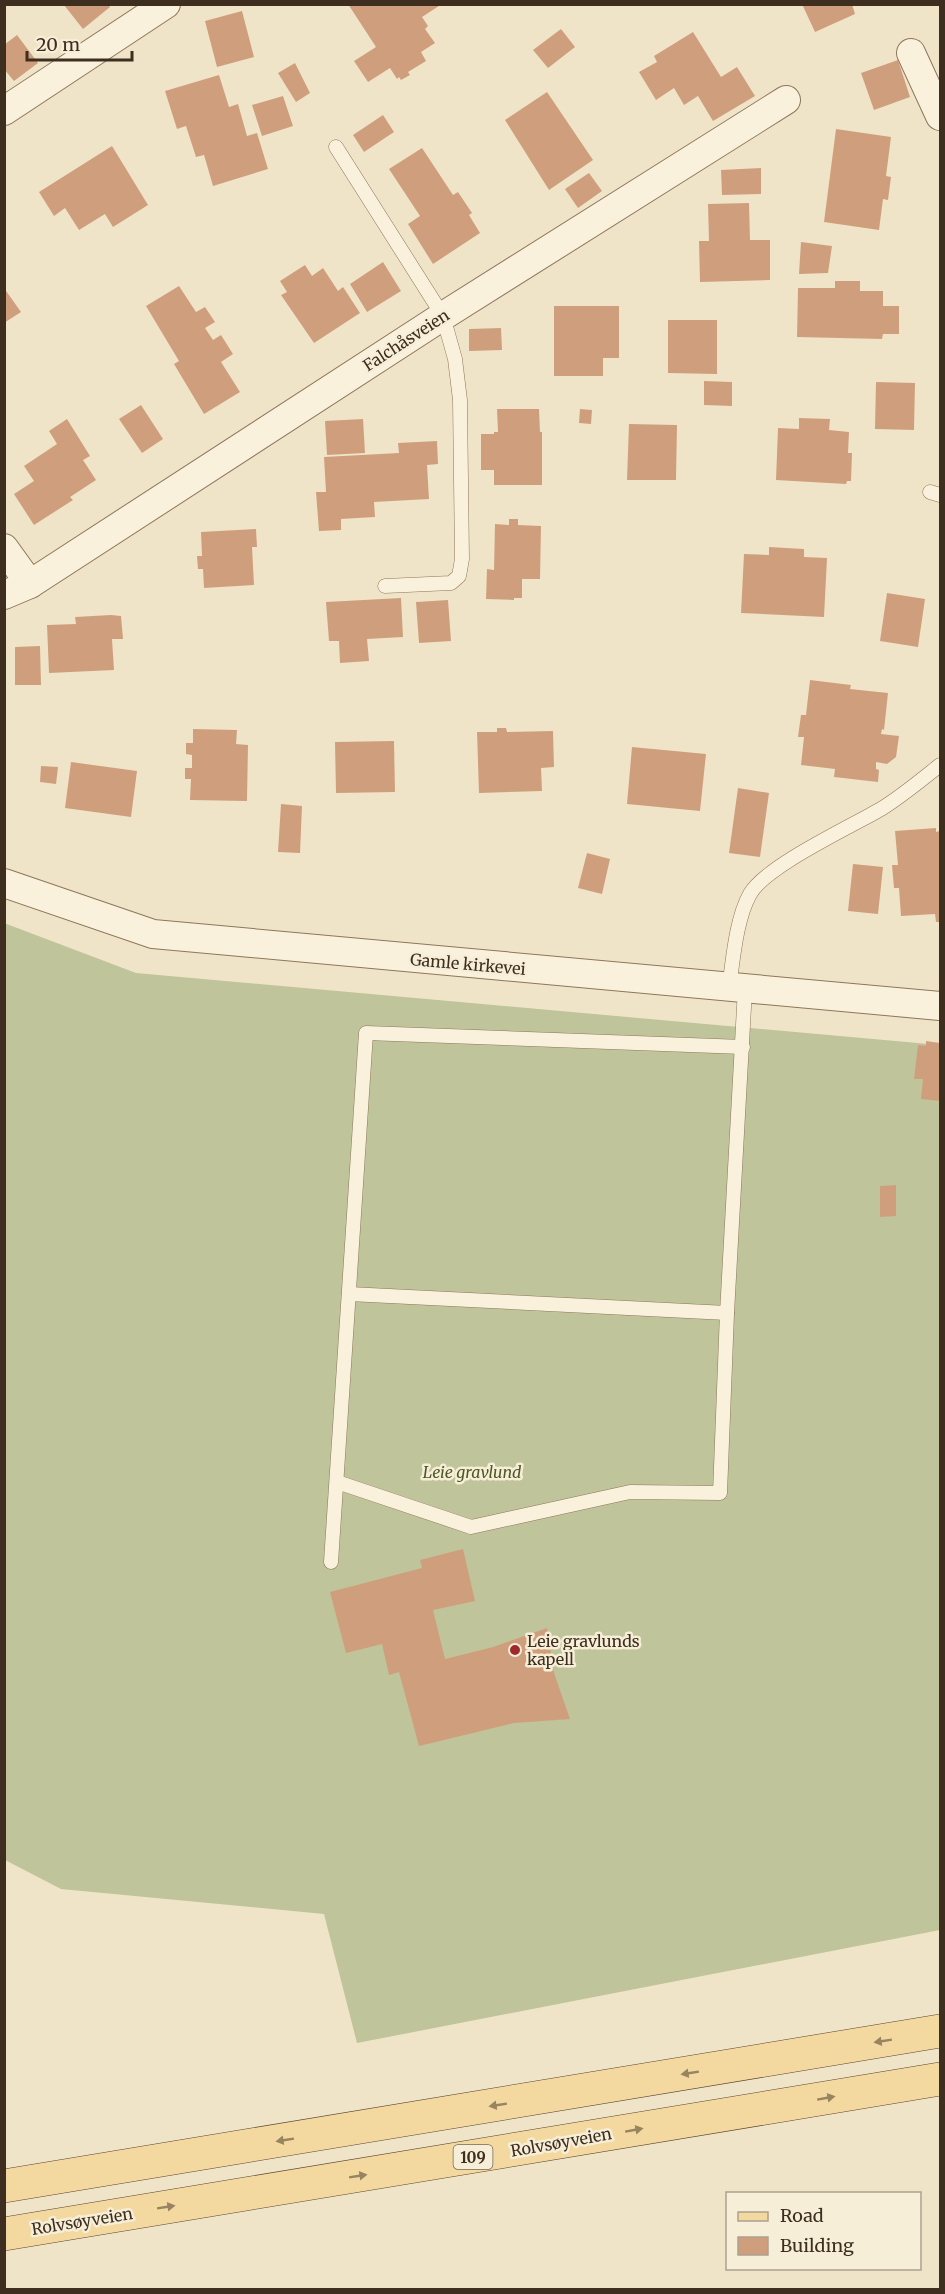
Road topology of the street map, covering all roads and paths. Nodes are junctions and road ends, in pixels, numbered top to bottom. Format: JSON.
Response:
{"nodes":[{"id":1,"x":166,"y":4,"type":"edge"},
{"id":2,"x":911,"y":53,"type":"dead end"},
{"id":3,"x":786,"y":100,"type":"dead end"},
{"id":4,"x":4,"y":111,"type":"edge"},
{"id":5,"x":940,"y":116,"type":"edge"},
{"id":6,"x":336,"y":147,"type":"dead end"},
{"id":7,"x":443,"y":316,"type":"junction"},
{"id":8,"x":4,"y":548,"type":"edge"},
{"id":9,"x":30,"y":584,"type":"junction"},
{"id":10,"x":385,"y":586,"type":"dead end"},
{"id":11,"x":4,"y":596,"type":"edge"},
{"id":12,"x":940,"y":765,"type":"edge"},
{"id":13,"x":4,"y":883,"type":"edge"},
{"id":14,"x":737,"y":989,"type":"junction"},
{"id":15,"x":940,"y":1006,"type":"edge"},
{"id":16,"x":743,"y":1047,"type":"junction"},
{"id":17,"x":349,"y":1294,"type":"junction"},
{"id":18,"x":727,"y":1313,"type":"junction"},
{"id":19,"x":337,"y":1482,"type":"junction"},
{"id":20,"x":332,"y":1562,"type":"dead end"},
{"id":21,"x":940,"y":2031,"type":"edge"},
{"id":22,"x":940,"y":2079,"type":"edge"},
{"id":23,"x":4,"y":2186,"type":"edge"},
{"id":24,"x":4,"y":2234,"type":"edge"}],
"edges":[{"from":1,"to":4,"type":"street"},
{"from":2,"to":5,"type":"street"},
{"from":3,"to":7,"type":"street","name":"Falchåsveien"},
{"from":6,"to":7,"type":"lane"},
{"from":7,"to":9,"type":"street","name":"Falchåsveien"},
{"from":7,"to":10,"type":"lane"},
{"from":8,"to":9,"type":"street"},
{"from":9,"to":11,"type":"street","name":"Falchåsveien"},
{"from":12,"to":14,"type":"lane"},
{"from":13,"to":14,"type":"street","name":"Gamle kirkevei"},
{"from":14,"to":15,"type":"street","name":"Gamle kirkevei"},
{"from":14,"to":16,"type":"lane"},
{"from":16,"to":17,"type":"lane"},
{"from":16,"to":18,"type":"lane"},
{"from":17,"to":18,"type":"lane"},
{"from":17,"to":19,"type":"lane"},
{"from":18,"to":19,"type":"lane"},
{"from":19,"to":20,"type":"lane"},
{"from":21,"to":23,"type":"main road","one_way":true},
{"from":24,"to":22,"type":"main road","name":"Rolvsøyveien","number":"109","one_way":true}]}
